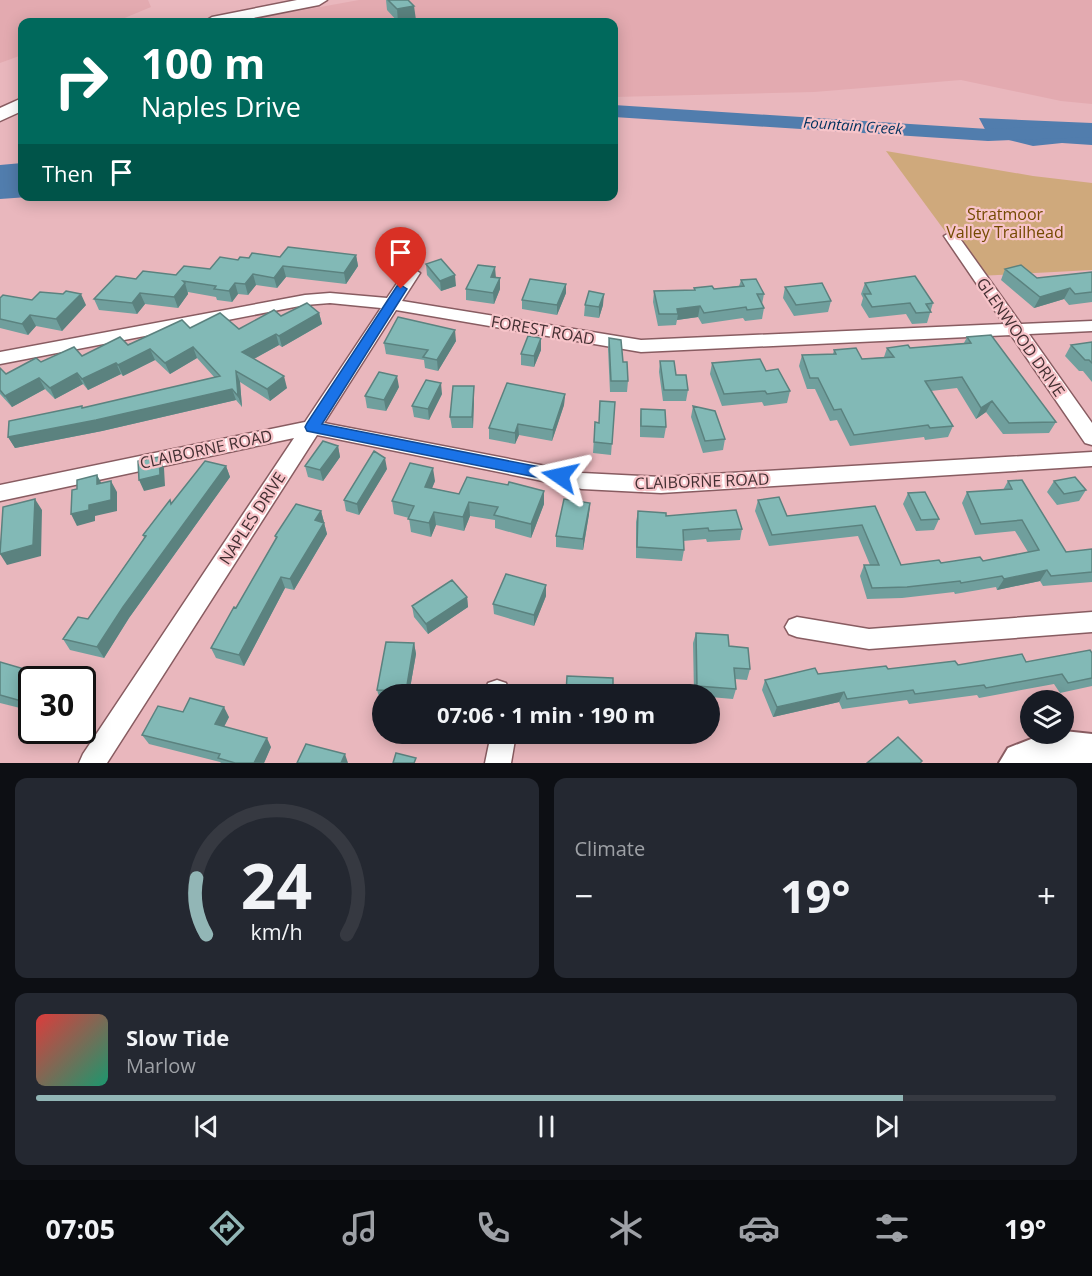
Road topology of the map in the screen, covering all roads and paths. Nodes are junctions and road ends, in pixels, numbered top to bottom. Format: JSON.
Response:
{"nodes":[{"id":1,"x":319,"y":0,"type":"edge"},
{"id":2,"x":231,"y":18,"type":"edge"},
{"id":3,"x":18,"y":106,"type":"edge"},
{"id":4,"x":0,"y":115,"type":"edge"},
{"id":5,"x":951,"y":236,"type":"dead end"},
{"id":6,"x":412,"y":273,"type":"dead end"},
{"id":7,"x":391,"y":304,"type":"junction"},
{"id":8,"x":1092,"y":326,"type":"edge"},
{"id":9,"x":1016,"y":331,"type":"junction"},
{"id":10,"x":0,"y":358,"type":"edge"},
{"id":11,"x":312,"y":427,"type":"junction"},
{"id":12,"x":1092,"y":438,"type":"edge"},
{"id":13,"x":1092,"y":459,"type":"edge"},
{"id":14,"x":0,"y":493,"type":"edge"},
{"id":15,"x":1092,"y":622,"type":"edge"},
{"id":16,"x":797,"y":627,"type":"dead end"},
{"id":17,"x":502,"y":744,"type":"edge"},
{"id":18,"x":1092,"y":750,"type":"edge"},
{"id":19,"x":92,"y":763,"type":"edge"},
{"id":20,"x":498,"y":763,"type":"edge"},
{"id":21,"x":1015,"y":763,"type":"edge"}],
"edges":[{"from":1,"to":2,"type":"main road"},
{"from":3,"to":4,"type":"main road"},
{"from":5,"to":9,"type":"street","name":"GLENWOOD DRIVE"},
{"from":6,"to":7,"type":"street","name":"NAPLES DRIVE"},
{"from":7,"to":9,"type":"street","name":"FOREST ROAD"},
{"from":7,"to":10,"type":"street","name":"FOREST ROAD"},
{"from":7,"to":11,"type":"street","name":"NAPLES DRIVE"},
{"from":8,"to":9,"type":"street","name":"FOREST ROAD"},
{"from":9,"to":12,"type":"street","name":"GLENWOOD DRIVE"},
{"from":11,"to":13,"type":"street","name":"CLAIBORNE ROAD"},
{"from":11,"to":14,"type":"street","name":"CLAIBORNE ROAD"},
{"from":11,"to":19,"type":"street","name":"NAPLES DRIVE"},
{"from":15,"to":16,"type":"street"},
{"from":17,"to":20,"type":"street"},
{"from":18,"to":21,"type":"street"}]}
